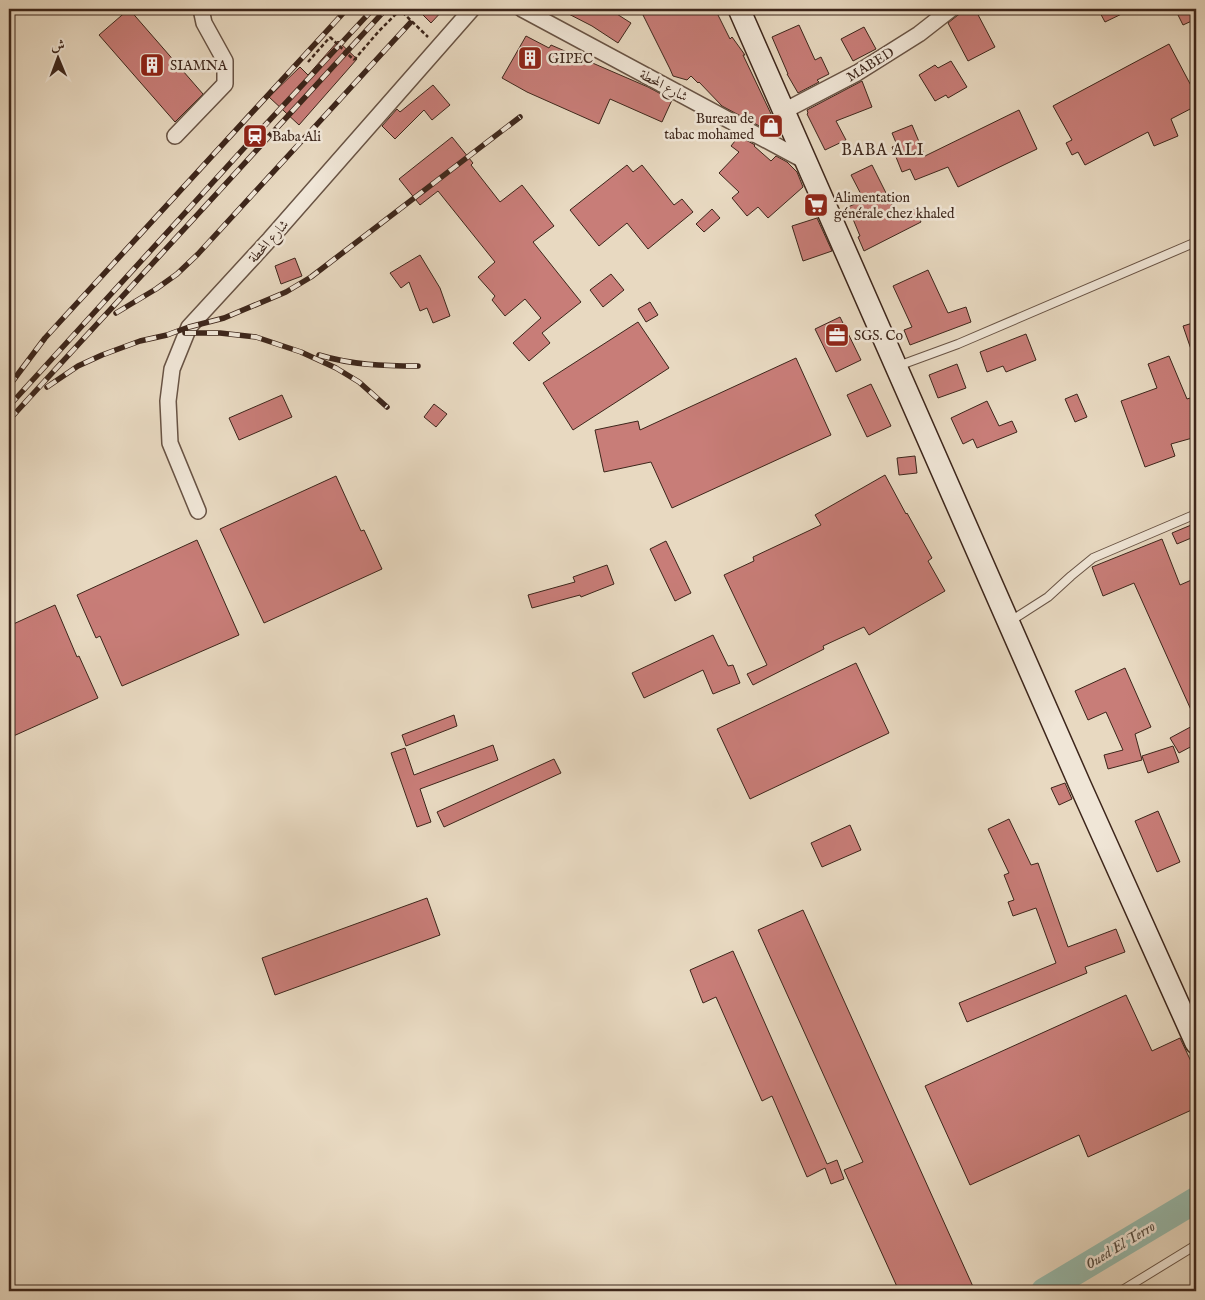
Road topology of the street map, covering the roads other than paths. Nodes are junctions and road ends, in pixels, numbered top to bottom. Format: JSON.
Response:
{"nodes":[{"id":1,"x":201,"y":9,"type":"edge"},
{"id":2,"x":472,"y":9,"type":"edge"},
{"id":3,"x":522,"y":9,"type":"edge"},
{"id":4,"x":739,"y":9,"type":"edge"},
{"id":5,"x":951,"y":9,"type":"edge"},
{"id":6,"x":784,"y":111,"type":"junction"},
{"id":7,"x":175,"y":136,"type":"dead end"},
{"id":8,"x":806,"y":162,"type":"junction"},
{"id":9,"x":1196,"y":242,"type":"edge"},
{"id":10,"x":896,"y":367,"type":"junction"},
{"id":11,"x":198,"y":511,"type":"dead end"},
{"id":12,"x":1196,"y":514,"type":"edge"},
{"id":13,"x":1009,"y":622,"type":"junction"},
{"id":14,"x":1196,"y":1043,"type":"edge"},
{"id":15,"x":1196,"y":1245,"type":"edge"},
{"id":16,"x":1121,"y":1291,"type":"edge"}],
"edges":[{"from":1,"to":7,"type":"street"},
{"from":2,"to":11,"type":"street","name":"شارع المحطة"},
{"from":3,"to":8,"type":"street","name":"شارع المحطة"},
{"from":4,"to":6,"type":"main road"},
{"from":5,"to":6,"type":"street","name":"MABED"},
{"from":6,"to":8,"type":"main road"},
{"from":8,"to":10,"type":"main road"},
{"from":9,"to":10,"type":"lane"},
{"from":10,"to":13,"type":"main road"},
{"from":12,"to":13,"type":"lane"},
{"from":13,"to":14,"type":"main road"},
{"from":15,"to":16,"type":"lane"}]}
